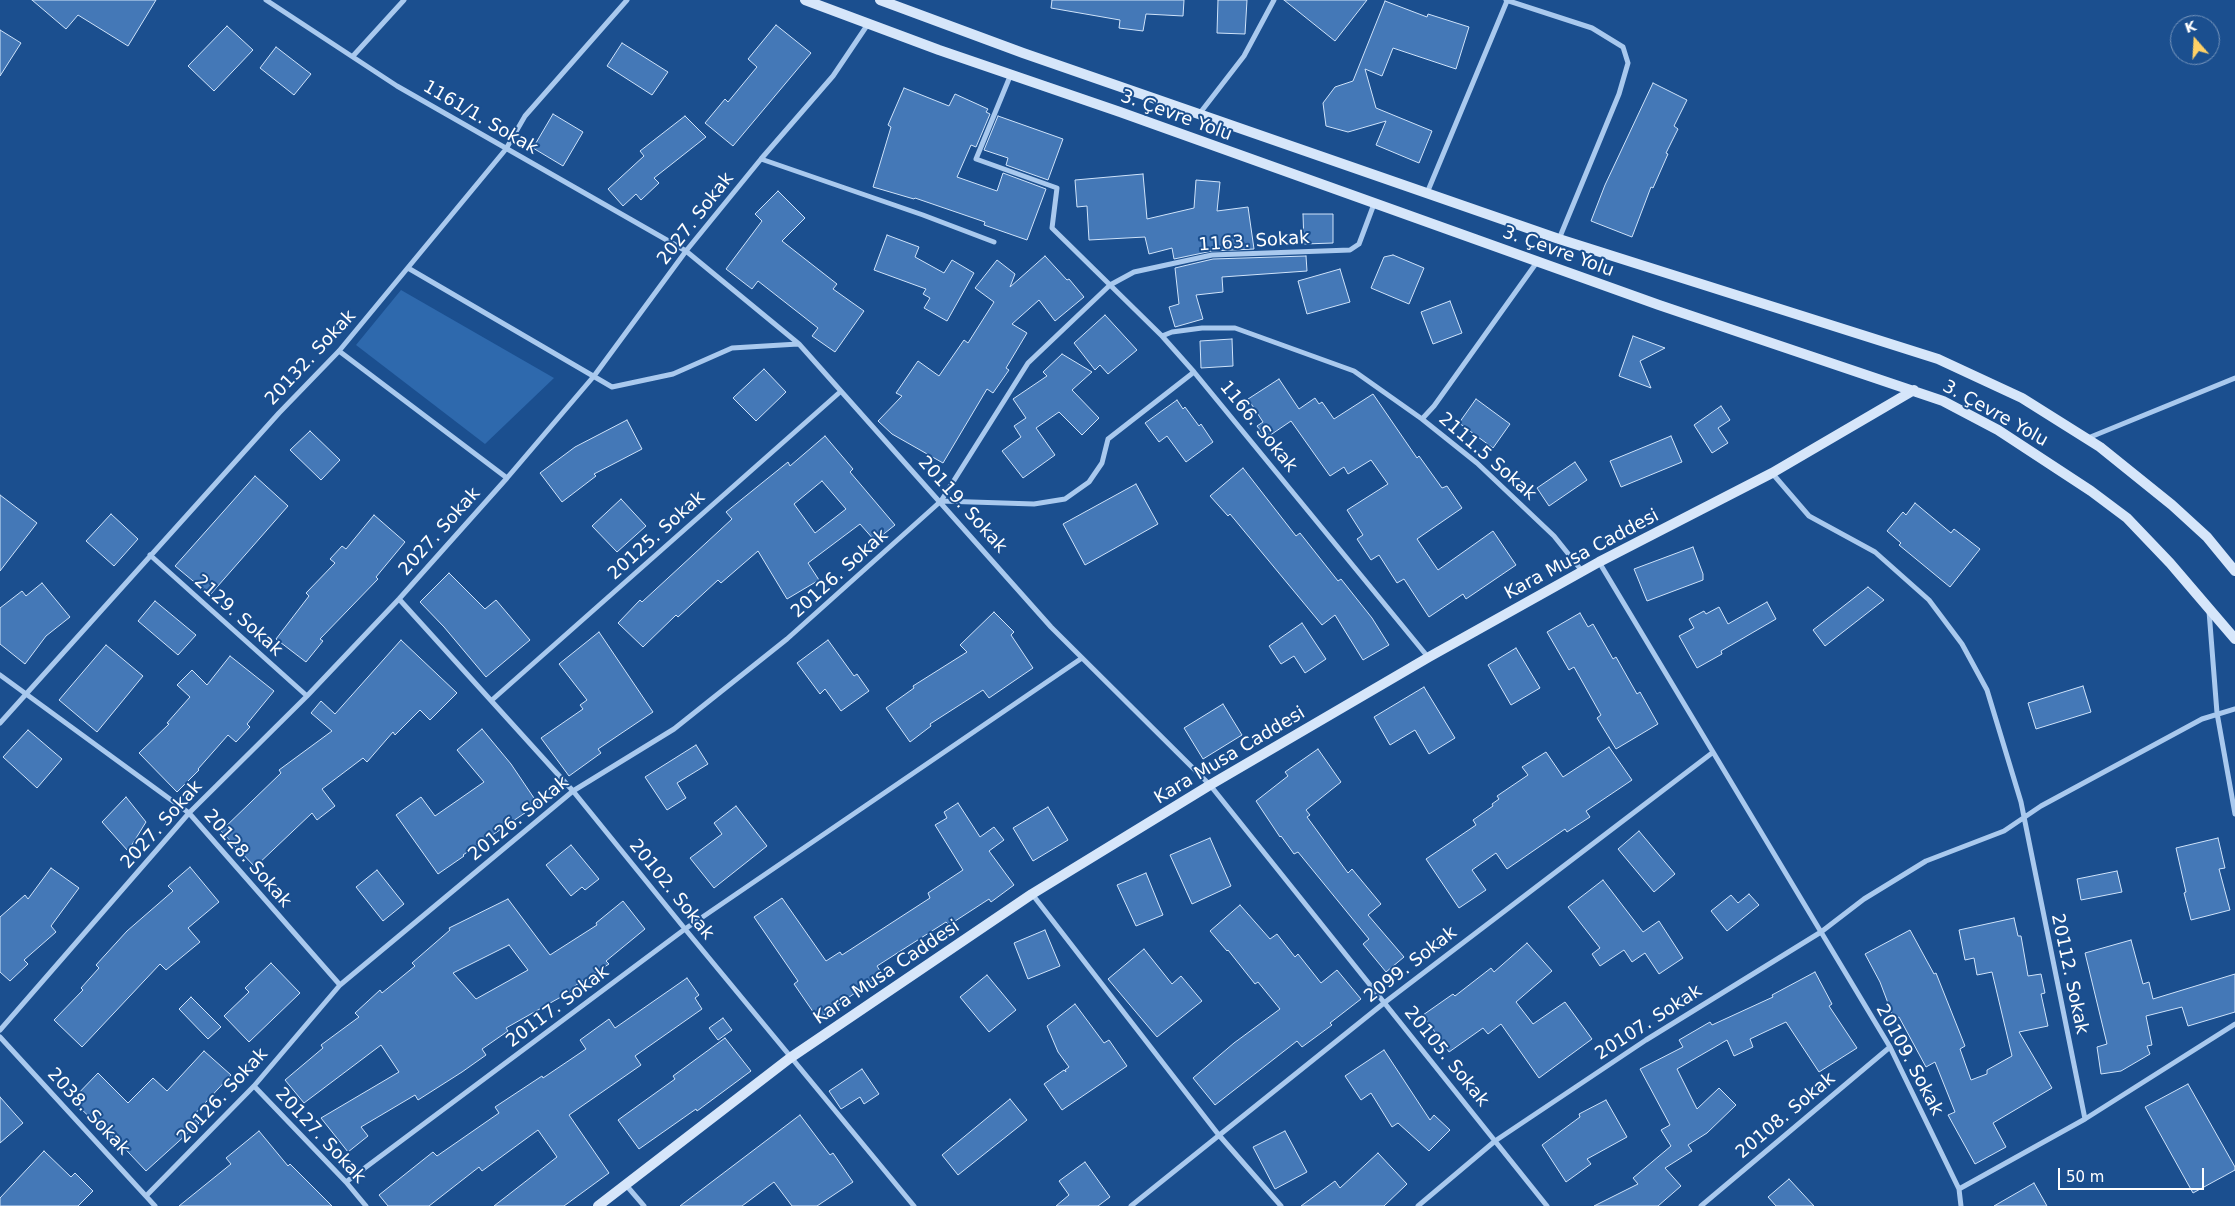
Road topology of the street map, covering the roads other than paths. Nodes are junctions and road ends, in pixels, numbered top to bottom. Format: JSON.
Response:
{"nodes":[{"id":1,"x":266,"y":0,"type":"edge"},
{"id":2,"x":404,"y":0,"type":"edge"},
{"id":3,"x":627,"y":0,"type":"edge"},
{"id":4,"x":805,"y":0,"type":"edge"},
{"id":5,"x":880,"y":0,"type":"edge"},
{"id":6,"x":1274,"y":0,"type":"edge"},
{"id":7,"x":1506,"y":0,"type":"edge"},
{"id":8,"x":868,"y":24,"type":"junction"},
{"id":9,"x":353,"y":56,"type":"junction"},
{"id":10,"x":1012,"y":74,"type":"junction"},
{"id":11,"x":1200,"y":113,"type":"junction"},
{"id":12,"x":506,"y":149,"type":"junction"},
{"id":13,"x":761,"y":159,"type":"junction"},
{"id":14,"x":1427,"y":194,"type":"junction"},
{"id":15,"x":1374,"y":204,"type":"junction"},
{"id":16,"x":1559,"y":239,"type":"junction"},
{"id":17,"x":994,"y":242,"type":"dead end"},
{"id":18,"x":686,"y":251,"type":"junction"},
{"id":19,"x":1537,"y":262,"type":"junction"},
{"id":20,"x":408,"y":268,"type":"junction"},
{"id":21,"x":1110,"y":285,"type":"junction"},
{"id":22,"x":1162,"y":336,"type":"junction"},
{"id":23,"x":798,"y":344,"type":"junction"},
{"id":24,"x":339,"y":351,"type":"junction"},
{"id":25,"x":1194,"y":372,"type":"junction"},
{"id":26,"x":594,"y":376,"type":"junction"},
{"id":27,"x":2235,"y":378,"type":"edge"},
{"id":28,"x":1914,"y":390,"type":"junction"},
{"id":29,"x":840,"y":392,"type":"junction"},
{"id":30,"x":1422,"y":419,"type":"junction"},
{"id":31,"x":2088,"y":438,"type":"junction"},
{"id":32,"x":1772,"y":473,"type":"junction"},
{"id":33,"x":507,"y":478,"type":"junction"},
{"id":34,"x":941,"y":501,"type":"junction"},
{"id":35,"x":150,"y":555,"type":"junction"},
{"id":36,"x":1599,"y":562,"type":"junction"},
{"id":37,"x":2235,"y":571,"type":"edge"},
{"id":38,"x":1583,"y":572,"type":"junction"},
{"id":39,"x":399,"y":599,"type":"junction"},
{"id":40,"x":2208,"y":608,"type":"junction"},
{"id":41,"x":2235,"y":639,"type":"edge"},
{"id":42,"x":1429,"y":657,"type":"junction"},
{"id":43,"x":1082,"y":658,"type":"junction"},
{"id":44,"x":0,"y":674,"type":"edge"},
{"id":45,"x":25,"y":694,"type":"junction"},
{"id":46,"x":307,"y":696,"type":"junction"},
{"id":47,"x":492,"y":700,"type":"junction"},
{"id":48,"x":2235,"y":708,"type":"edge"},
{"id":49,"x":2217,"y":713,"type":"junction"},
{"id":50,"x":0,"y":723,"type":"edge"},
{"id":51,"x":1712,"y":752,"type":"junction"},
{"id":52,"x":1210,"y":786,"type":"junction"},
{"id":53,"x":573,"y":791,"type":"junction"},
{"id":54,"x":189,"y":813,"type":"junction"},
{"id":55,"x":2235,"y":814,"type":"edge"},
{"id":56,"x":2024,"y":819,"type":"junction"},
{"id":57,"x":1032,"y":894,"type":"junction"},
{"id":58,"x":685,"y":930,"type":"junction"},
{"id":59,"x":1821,"y":932,"type":"junction"},
{"id":60,"x":340,"y":985,"type":"junction"},
{"id":61,"x":1384,"y":1003,"type":"junction"},
{"id":62,"x":2235,"y":1024,"type":"edge"},
{"id":63,"x":0,"y":1030,"type":"edge"},
{"id":64,"x":0,"y":1037,"type":"edge"},
{"id":65,"x":1890,"y":1047,"type":"junction"},
{"id":66,"x":790,"y":1058,"type":"junction"},
{"id":67,"x":254,"y":1086,"type":"junction"},
{"id":68,"x":2085,"y":1118,"type":"junction"},
{"id":69,"x":1218,"y":1134,"type":"junction"},
{"id":70,"x":1495,"y":1141,"type":"junction"},
{"id":71,"x":346,"y":1182,"type":"junction"},
{"id":72,"x":625,"y":1185,"type":"junction"},
{"id":73,"x":1959,"y":1189,"type":"junction"},
{"id":74,"x":147,"y":1194,"type":"junction"},
{"id":75,"x":155,"y":1206,"type":"edge"},
{"id":76,"x":366,"y":1206,"type":"edge"},
{"id":77,"x":598,"y":1206,"type":"edge"},
{"id":78,"x":644,"y":1206,"type":"edge"},
{"id":79,"x":914,"y":1206,"type":"edge"},
{"id":80,"x":1132,"y":1206,"type":"edge"},
{"id":81,"x":1281,"y":1206,"type":"edge"},
{"id":82,"x":1418,"y":1206,"type":"edge"},
{"id":83,"x":1547,"y":1206,"type":"edge"},
{"id":84,"x":1701,"y":1206,"type":"edge"},
{"id":85,"x":1961,"y":1206,"type":"edge"}],
"edges":[{"from":1,"to":9,"type":"street","name":"1161/1. Sokak"},
{"from":2,"to":9,"type":"street"},
{"from":3,"to":12,"type":"street","name":"20132. Sokak"},
{"from":4,"to":8,"type":"main road","name":"3. Çevre Yolu"},
{"from":5,"to":11,"type":"main road","name":"3. Çevre Yolu"},
{"from":6,"to":11,"type":"street"},
{"from":7,"to":14,"type":"street"},
{"from":7,"to":16,"type":"street"},
{"from":8,"to":10,"type":"main road","name":"3. Çevre Yolu"},
{"from":8,"to":13,"type":"street","name":"2027. Sokak"},
{"from":9,"to":12,"type":"street","name":"1161/1. Sokak"},
{"from":10,"to":15,"type":"main road","name":"3. Çevre Yolu"},
{"from":10,"to":21,"type":"street","name":"1166. Sokak"},
{"from":11,"to":14,"type":"main road","name":"3. Çevre Yolu"},
{"from":12,"to":18,"type":"street","name":"1161/1. Sokak"},
{"from":12,"to":20,"type":"street","name":"20132. Sokak"},
{"from":13,"to":17,"type":"street"},
{"from":13,"to":18,"type":"street","name":"2027. Sokak"},
{"from":14,"to":16,"type":"main road","name":"3. Çevre Yolu"},
{"from":15,"to":19,"type":"main road","name":"3. Çevre Yolu"},
{"from":15,"to":21,"type":"street","name":"1163. Sokak"},
{"from":16,"to":31,"type":"main road","name":"3. Çevre Yolu"},
{"from":18,"to":23,"type":"street","name":"20119. Sokak"},
{"from":18,"to":26,"type":"street","name":"2027. Sokak"},
{"from":19,"to":28,"type":"main road","name":"3. Çevre Yolu"},
{"from":19,"to":30,"type":"street","name":"2111.5 Sokak"},
{"from":20,"to":24,"type":"street","name":"20132. Sokak"},
{"from":20,"to":26,"type":"street"},
{"from":21,"to":22,"type":"street","name":"1166. Sokak"},
{"from":21,"to":34,"type":"street","name":"1163. Sokak"},
{"from":22,"to":25,"type":"street","name":"1166. Sokak"},
{"from":22,"to":30,"type":"street"},
{"from":23,"to":26,"type":"street"},
{"from":23,"to":29,"type":"street","name":"20119. Sokak"},
{"from":24,"to":33,"type":"street"},
{"from":24,"to":35,"type":"street","name":"20132. Sokak"},
{"from":25,"to":34,"type":"street"},
{"from":25,"to":42,"type":"street","name":"1166. Sokak"},
{"from":26,"to":33,"type":"street","name":"2027. Sokak"},
{"from":27,"to":31,"type":"street"},
{"from":28,"to":32,"type":"main road","name":"Kara Musa Caddesi"},
{"from":28,"to":40,"type":"main road","name":"3. Çevre Yolu"},
{"from":29,"to":34,"type":"street","name":"20119. Sokak"},
{"from":29,"to":47,"type":"street","name":"20125. Sokak"},
{"from":30,"to":38,"type":"street","name":"2111.5 Sokak"},
{"from":31,"to":37,"type":"main road","name":"3. Çevre Yolu"},
{"from":32,"to":36,"type":"main road","name":"Kara Musa Caddesi"},
{"from":32,"to":56,"type":"street","name":"20112. Sokak"},
{"from":33,"to":39,"type":"street","name":"2027. Sokak"},
{"from":34,"to":43,"type":"street","name":"20119. Sokak"},
{"from":34,"to":53,"type":"street","name":"20126. Sokak"},
{"from":35,"to":45,"type":"street","name":"20132. Sokak"},
{"from":35,"to":46,"type":"street","name":"2129. Sokak"},
{"from":36,"to":38,"type":"main road","name":"Kara Musa Caddesi"},
{"from":36,"to":51,"type":"street","name":"20109. Sokak"},
{"from":38,"to":42,"type":"main road","name":"Kara Musa Caddesi"},
{"from":39,"to":46,"type":"street","name":"2027. Sokak"},
{"from":39,"to":47,"type":"street","name":"20102. Sokak"},
{"from":40,"to":41,"type":"main road","name":"3. Çevre Yolu"},
{"from":40,"to":49,"type":"street"},
{"from":42,"to":52,"type":"main road","name":"Kara Musa Caddesi"},
{"from":43,"to":52,"type":"street","name":"20119. Sokak"},
{"from":43,"to":58,"type":"street","name":"20117. Sokak"},
{"from":44,"to":45,"type":"street","name":"20128. Sokak"},
{"from":45,"to":50,"type":"street","name":"20132. Sokak"},
{"from":45,"to":54,"type":"street","name":"20128. Sokak"},
{"from":46,"to":54,"type":"street","name":"2027. Sokak"},
{"from":47,"to":53,"type":"street","name":"20102. Sokak"},
{"from":48,"to":49,"type":"street","name":"20107. Sokak"},
{"from":49,"to":55,"type":"street"},
{"from":49,"to":56,"type":"street","name":"20107. Sokak"},
{"from":51,"to":59,"type":"street","name":"20109. Sokak"},
{"from":51,"to":61,"type":"street","name":"2099. Sokak"},
{"from":52,"to":57,"type":"main road","name":"Kara Musa Caddesi"},
{"from":52,"to":61,"type":"street","name":"20105. Sokak"},
{"from":53,"to":58,"type":"street","name":"20102. Sokak"},
{"from":53,"to":60,"type":"street","name":"20126. Sokak"},
{"from":54,"to":60,"type":"street","name":"20128. Sokak"},
{"from":54,"to":63,"type":"street","name":"2027. Sokak"},
{"from":56,"to":59,"type":"street","name":"20107. Sokak"},
{"from":56,"to":68,"type":"street","name":"20112. Sokak"},
{"from":57,"to":66,"type":"main road","name":"Kara Musa Caddesi"},
{"from":57,"to":69,"type":"street"},
{"from":58,"to":66,"type":"street","name":"20102. Sokak"},
{"from":58,"to":71,"type":"street","name":"20117. Sokak"},
{"from":59,"to":65,"type":"street","name":"20109. Sokak"},
{"from":59,"to":70,"type":"street","name":"20107. Sokak"},
{"from":60,"to":67,"type":"street","name":"20126. Sokak"},
{"from":61,"to":69,"type":"street","name":"2099. Sokak"},
{"from":61,"to":70,"type":"street","name":"20105. Sokak"},
{"from":62,"to":68,"type":"street"},
{"from":64,"to":74,"type":"street","name":"2038. Sokak"},
{"from":65,"to":73,"type":"street","name":"20109. Sokak"},
{"from":65,"to":84,"type":"street","name":"20108. Sokak"},
{"from":66,"to":72,"type":"main road","name":"Kara Musa Caddesi"},
{"from":66,"to":79,"type":"street","name":"20102. Sokak"},
{"from":67,"to":71,"type":"street","name":"20127. Sokak"},
{"from":67,"to":74,"type":"street","name":"20126. Sokak"},
{"from":68,"to":73,"type":"street"},
{"from":69,"to":80,"type":"street","name":"2099. Sokak"},
{"from":69,"to":81,"type":"street"},
{"from":70,"to":82,"type":"street","name":"20107. Sokak"},
{"from":70,"to":83,"type":"street","name":"20105. Sokak"},
{"from":71,"to":76,"type":"street","name":"20127. Sokak"},
{"from":72,"to":77,"type":"main road","name":"Kara Musa Caddesi"},
{"from":72,"to":78,"type":"street"},
{"from":73,"to":85,"type":"street","name":"20109. Sokak"},
{"from":74,"to":75,"type":"street","name":"2038. Sokak"}]}
